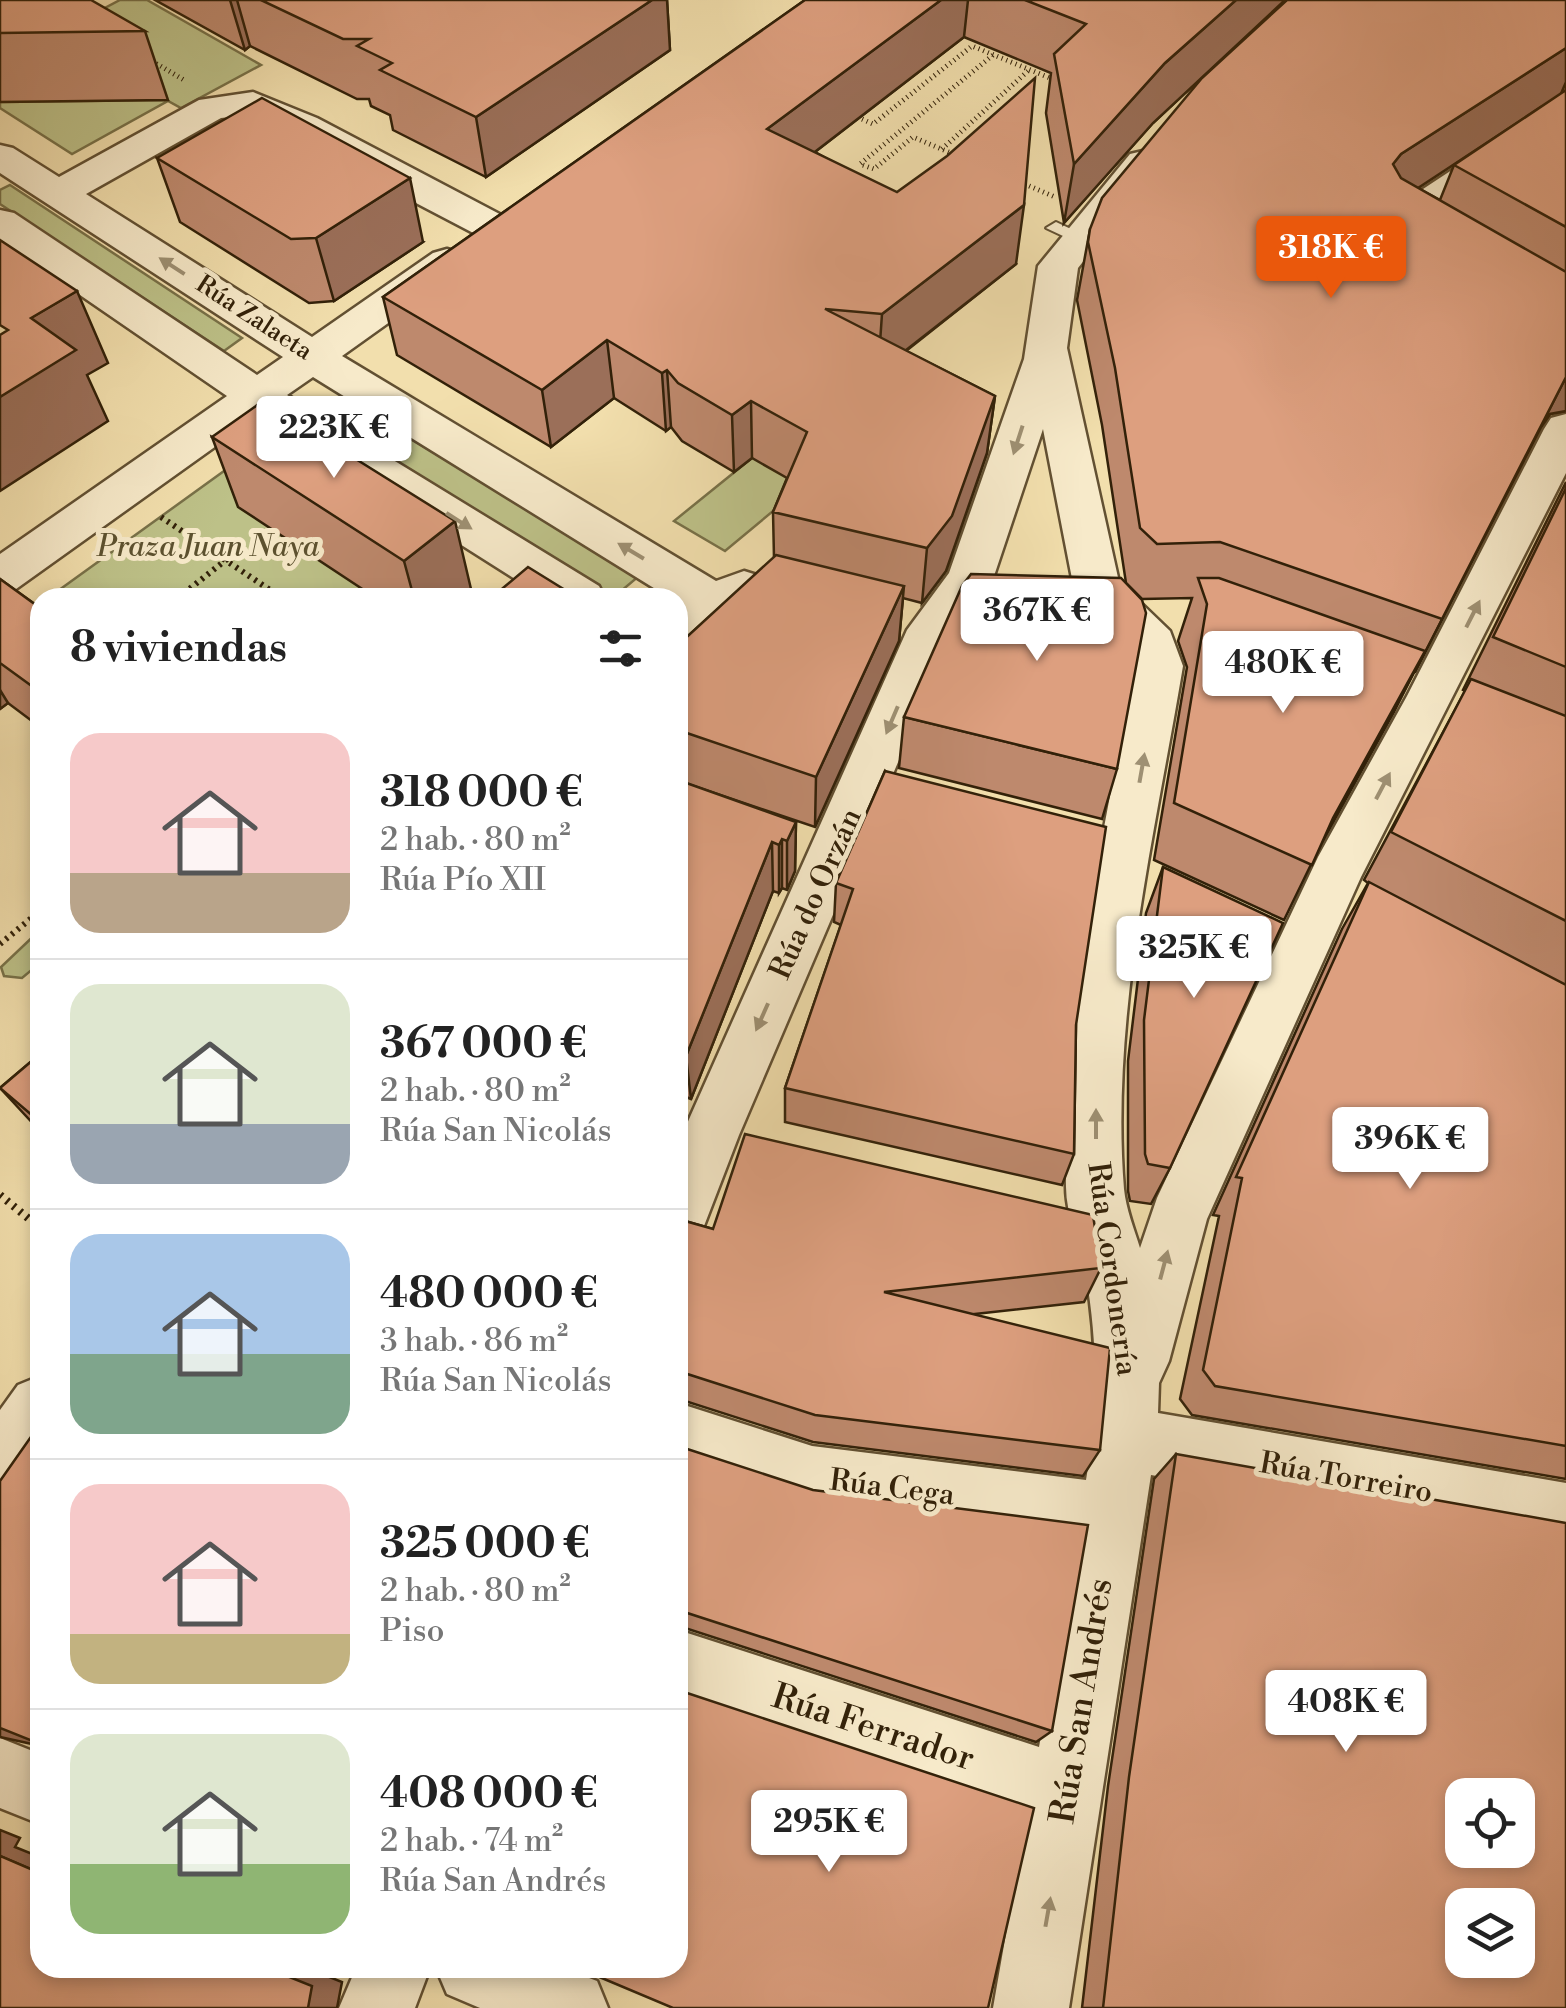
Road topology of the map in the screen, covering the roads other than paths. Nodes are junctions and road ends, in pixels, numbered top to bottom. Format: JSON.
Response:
{"nodes":[{"id":1,"x":1566,"y":124,"type":"edge"},
{"id":2,"x":1166,"y":136,"type":"edge"},
{"id":3,"x":0,"y":156,"type":"edge"},
{"id":4,"x":58,"y":193,"type":"junction"},
{"id":5,"x":527,"y":206,"type":"edge"},
{"id":6,"x":0,"y":222,"type":"edge"},
{"id":7,"x":495,"y":228,"type":"junction"},
{"id":8,"x":1447,"y":254,"type":"edge"},
{"id":9,"x":1048,"y":347,"type":"junction"},
{"id":10,"x":314,"y":356,"type":"junction"},
{"id":11,"x":257,"y":396,"type":"junction"},
{"id":12,"x":1566,"y":429,"type":"edge"},
{"id":13,"x":998,"y":500,"type":"junction"},
{"id":14,"x":1080,"y":514,"type":"junction"},
{"id":15,"x":0,"y":577,"type":"edge"},
{"id":16,"x":970,"y":579,"type":"junction"},
{"id":17,"x":566,"y":588,"type":"edge"},
{"id":18,"x":783,"y":591,"type":"edge"},
{"id":19,"x":714,"y":602,"type":"junction"},
{"id":20,"x":1114,"y":605,"type":"junction"},
{"id":21,"x":1186,"y":619,"type":"dead end"},
{"id":22,"x":688,"y":625,"type":"edge"},
{"id":23,"x":780,"y":841,"type":"edge"},
{"id":24,"x":1113,"y":855,"type":"junction"},
{"id":25,"x":833,"y":859,"type":"junction"},
{"id":26,"x":1175,"y":898,"type":"edge"},
{"id":27,"x":717,"y":1136,"type":"edge"},
{"id":28,"x":688,"y":1197,"type":"edge"},
{"id":29,"x":1127,"y":1416,"type":"junction"},
{"id":30,"x":30,"y":1422,"type":"edge"},
{"id":31,"x":688,"y":1439,"type":"edge"},
{"id":32,"x":0,"y":1466,"type":"edge"},
{"id":33,"x":1112,"y":1516,"type":"junction"},
{"id":34,"x":1566,"y":1516,"type":"edge"},
{"id":35,"x":688,"y":1667,"type":"edge"},
{"id":36,"x":0,"y":1773,"type":"edge"},
{"id":37,"x":30,"y":1786,"type":"edge"},
{"id":38,"x":1068,"y":1792,"type":"junction"},
{"id":39,"x":389,"y":1978,"type":"edge"},
{"id":40,"x":497,"y":1978,"type":"edge"},
{"id":41,"x":377,"y":2008,"type":"edge"},
{"id":42,"x":570,"y":2008,"type":"edge"},
{"id":43,"x":1031,"y":2008,"type":"edge"}],
"edges":[{"from":1,"to":8,"type":"street"},
{"from":2,"to":9,"type":"street"},
{"from":3,"to":4,"type":"street","name":"Rúa Zalaeta"},
{"from":4,"to":7,"type":"street"},
{"from":10,"to":4,"type":"street","name":"Rúa Zalaeta","one_way":true},
{"from":5,"to":7,"type":"street"},
{"from":6,"to":11,"type":"street"},
{"from":7,"to":10,"type":"street"},
{"from":9,"to":13,"type":"street","name":"Rúa do Orzán","one_way":true},
{"from":9,"to":14,"type":"street"},
{"from":10,"to":11,"type":"street"},
{"from":19,"to":10,"type":"street","name":"Rúa Zalaeta","one_way":true},
{"from":11,"to":15,"type":"street"},
{"from":11,"to":17,"type":"street","one_way":true},
{"from":29,"to":12,"type":"street","one_way":true},
{"from":13,"to":14,"type":"street"},
{"from":13,"to":16,"type":"street","name":"Rúa do Orzán"},
{"from":14,"to":20,"type":"street"},
{"from":16,"to":20,"type":"street"},
{"from":16,"to":25,"type":"street","name":"Rúa do Orzán","one_way":true},
{"from":18,"to":19,"type":"street"},
{"from":19,"to":22,"type":"street"},
{"from":20,"to":21,"type":"street"},
{"from":24,"to":20,"type":"street","name":"Rúa Cordonería","one_way":true},
{"from":23,"to":25,"type":"street"},
{"from":24,"to":26,"type":"street"},
{"from":29,"to":24,"type":"street","name":"Rúa Cordonería","one_way":true},
{"from":25,"to":27,"type":"street","name":"Rúa do Orzán","one_way":true},
{"from":27,"to":28,"type":"street","name":"Rúa do Orzán"},
{"from":29,"to":33,"type":"street","name":"Rúa San Andrés"},
{"from":29,"to":34,"type":"street","name":"Rúa Torreiro"},
{"from":30,"to":32,"type":"street"},
{"from":31,"to":33,"type":"street","name":"Rúa Cega"},
{"from":33,"to":38,"type":"street","name":"Rúa San Andrés"},
{"from":35,"to":38,"type":"street","name":"Rúa Ferrador"},
{"from":36,"to":37,"type":"street"},
{"from":43,"to":38,"type":"street","name":"Rúa San Andrés","one_way":true},
{"from":39,"to":41,"type":"street"},
{"from":40,"to":42,"type":"street"}]}
